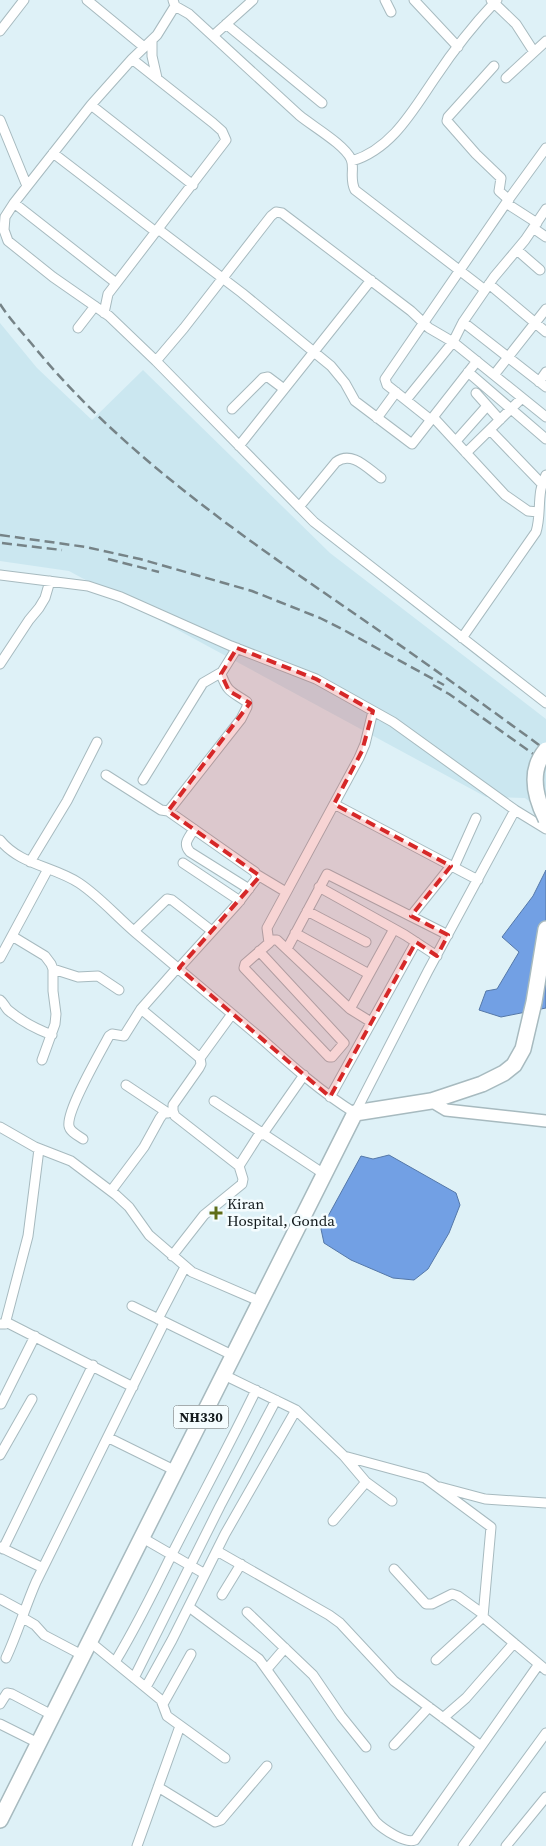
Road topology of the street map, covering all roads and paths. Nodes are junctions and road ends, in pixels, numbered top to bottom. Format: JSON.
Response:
{"nodes":[{"id":1,"x":24,"y":0,"type":"edge"},
{"id":2,"x":87,"y":0,"type":"edge"},
{"id":3,"x":253,"y":0,"type":"edge"},
{"id":4,"x":385,"y":0,"type":"edge"},
{"id":5,"x":414,"y":0,"type":"edge"},
{"id":6,"x":494,"y":1,"type":"edge"},
{"id":7,"x":174,"y":3,"type":"edge"},
{"id":8,"x":391,"y":12,"type":"dead end"},
{"id":9,"x":226,"y":24,"type":"junction"},
{"id":10,"x":0,"y":30,"type":"edge"},
{"id":11,"x":214,"y":35,"type":"junction"},
{"id":12,"x":152,"y":40,"type":"junction"},
{"id":13,"x":546,"y":41,"type":"edge"},
{"id":14,"x":144,"y":47,"type":"junction"},
{"id":15,"x":458,"y":47,"type":"junction"},
{"id":16,"x":534,"y":52,"type":"junction"},
{"id":17,"x":132,"y":58,"type":"junction"},
{"id":18,"x":494,"y":66,"type":"dead end"},
{"id":19,"x":157,"y":78,"type":"junction"},
{"id":20,"x":506,"y":78,"type":"dead end"},
{"id":21,"x":322,"y":102,"type":"dead end"},
{"id":22,"x":91,"y":105,"type":"junction"},
{"id":23,"x":0,"y":120,"type":"edge"},
{"id":24,"x":546,"y":148,"type":"edge"},
{"id":25,"x":53,"y":153,"type":"junction"},
{"id":26,"x":352,"y":161,"type":"junction"},
{"id":27,"x":193,"y":185,"type":"junction"},
{"id":28,"x":27,"y":186,"type":"junction"},
{"id":29,"x":507,"y":202,"type":"junction"},
{"id":30,"x":14,"y":203,"type":"junction"},
{"id":31,"x":546,"y":209,"type":"edge"},
{"id":32,"x":2,"y":215,"type":"edge"},
{"id":33,"x":535,"y":226,"type":"junction"},
{"id":34,"x":157,"y":231,"type":"junction"},
{"id":35,"x":546,"y":237,"type":"edge"},
{"id":36,"x":517,"y":250,"type":"junction"},
{"id":37,"x":460,"y":270,"type":"junction"},
{"id":38,"x":540,"y":270,"type":"dead end"},
{"id":39,"x":222,"y":278,"type":"junction"},
{"id":40,"x":371,"y":280,"type":"junction"},
{"id":41,"x":116,"y":283,"type":"junction"},
{"id":42,"x":487,"y":287,"type":"junction"},
{"id":43,"x":95,"y":306,"type":"junction"},
{"id":44,"x":546,"y":309,"type":"edge"},
{"id":45,"x":104,"y":312,"type":"junction"},
{"id":46,"x":463,"y":322,"type":"junction"},
{"id":47,"x":535,"y":322,"type":"junction"},
{"id":48,"x":424,"y":323,"type":"junction"},
{"id":49,"x":78,"y":328,"type":"dead end"},
{"id":50,"x":546,"y":332,"type":"edge"},
{"id":51,"x":452,"y":342,"type":"junction"},
{"id":52,"x":313,"y":351,"type":"junction"},
{"id":53,"x":507,"y":357,"type":"junction"},
{"id":54,"x":156,"y":361,"type":"junction"},
{"id":55,"x":477,"y":361,"type":"junction"},
{"id":56,"x":468,"y":372,"type":"junction"},
{"id":57,"x":546,"y":372,"type":"edge"},
{"id":58,"x":494,"y":375,"type":"junction"},
{"id":59,"x":542,"y":384,"type":"edge"},
{"id":60,"x":284,"y":389,"type":"junction"},
{"id":61,"x":396,"y":392,"type":"junction"},
{"id":62,"x":476,"y":393,"type":"dead end"},
{"id":63,"x":522,"y":398,"type":"junction"},
{"id":64,"x":406,"y":400,"type":"junction"},
{"id":65,"x":487,"y":406,"type":"junction"},
{"id":66,"x":232,"y":409,"type":"dead end"},
{"id":67,"x":510,"y":410,"type":"junction"},
{"id":68,"x":546,"y":417,"type":"edge"},
{"id":69,"x":378,"y":418,"type":"junction"},
{"id":70,"x":432,"y":418,"type":"junction"},
{"id":71,"x":500,"y":420,"type":"junction"},
{"id":72,"x":490,"y":430,"type":"junction"},
{"id":73,"x":546,"y":439,"type":"edge"},
{"id":74,"x":456,"y":441,"type":"junction"},
{"id":75,"x":239,"y":446,"type":"junction"},
{"id":76,"x":466,"y":453,"type":"junction"},
{"id":77,"x":380,"y":478,"type":"dead end"},
{"id":78,"x":544,"y":480,"type":"edge"},
{"id":79,"x":299,"y":507,"type":"junction"},
{"id":80,"x":538,"y":512,"type":"junction"},
{"id":81,"x":0,"y":575,"type":"edge"},
{"id":82,"x":50,"y":581,"type":"junction"},
{"id":83,"x":462,"y":638,"type":"junction"},
{"id":84,"x":236,"y":648,"type":"junction"},
{"id":85,"x":0,"y":664,"type":"edge"},
{"id":86,"x":220,"y":674,"type":"junction"},
{"id":87,"x":546,"y":703,"type":"edge"},
{"id":88,"x":373,"y":711,"type":"junction"},
{"id":89,"x":97,"y":742,"type":"dead end"},
{"id":90,"x":546,"y":750,"type":"edge"},
{"id":91,"x":106,"y":774,"type":"dead end"},
{"id":92,"x":143,"y":780,"type":"dead end"},
{"id":93,"x":334,"y":804,"type":"junction"},
{"id":94,"x":515,"y":810,"type":"junction"},
{"id":95,"x":168,"y":811,"type":"junction"},
{"id":96,"x":476,"y":818,"type":"dead end"},
{"id":97,"x":546,"y":819,"type":"edge"},
{"id":98,"x":194,"y":829,"type":"junction"},
{"id":99,"x":546,"y":829,"type":"edge"},
{"id":100,"x":0,"y":840,"type":"edge"},
{"id":101,"x":30,"y":862,"type":"junction"},
{"id":102,"x":183,"y":863,"type":"dead end"},
{"id":103,"x":452,"y":867,"type":"junction"},
{"id":104,"x":48,"y":869,"type":"junction"},
{"id":105,"x":256,"y":874,"type":"junction"},
{"id":106,"x":478,"y":880,"type":"junction"},
{"id":107,"x":319,"y":887,"type":"junction"},
{"id":108,"x":249,"y":889,"type":"junction"},
{"id":109,"x":286,"y":892,"type":"junction"},
{"id":110,"x":240,"y":902,"type":"junction"},
{"id":111,"x":307,"y":910,"type":"junction"},
{"id":112,"x":410,"y":916,"type":"junction"},
{"id":113,"x":394,"y":929,"type":"junction"},
{"id":114,"x":546,"y":929,"type":"edge"},
{"id":115,"x":134,"y":931,"type":"junction"},
{"id":116,"x":212,"y":931,"type":"junction"},
{"id":117,"x":295,"y":933,"type":"junction"},
{"id":118,"x":448,"y":935,"type":"junction"},
{"id":119,"x":12,"y":936,"type":"junction"},
{"id":120,"x":269,"y":942,"type":"junction"},
{"id":121,"x":366,"y":942,"type":"dead end"},
{"id":122,"x":416,"y":942,"type":"junction"},
{"id":123,"x":286,"y":949,"type":"junction"},
{"id":124,"x":1,"y":952,"type":"edge"},
{"id":125,"x":259,"y":952,"type":"junction"},
{"id":126,"x":437,"y":956,"type":"junction"},
{"id":127,"x":179,"y":967,"type":"junction"},
{"id":128,"x":53,"y":970,"type":"junction"},
{"id":129,"x":369,"y":974,"type":"junction"},
{"id":130,"x":120,"y":990,"type":"dead end"},
{"id":131,"x":0,"y":1000,"type":"edge"},
{"id":132,"x":141,"y":1009,"type":"junction"},
{"id":133,"x":350,"y":1009,"type":"junction"},
{"id":134,"x":232,"y":1014,"type":"junction"},
{"id":135,"x":372,"y":1022,"type":"junction"},
{"id":136,"x":52,"y":1035,"type":"junction"},
{"id":137,"x":200,"y":1058,"type":"junction"},
{"id":138,"x":42,"y":1060,"type":"dead end"},
{"id":139,"x":304,"y":1076,"type":"junction"},
{"id":140,"x":126,"y":1085,"type":"dead end"},
{"id":141,"x":330,"y":1097,"type":"junction"},
{"id":142,"x":214,"y":1101,"type":"dead end"},
{"id":143,"x":431,"y":1101,"type":"junction"},
{"id":144,"x":170,"y":1112,"type":"junction"},
{"id":145,"x":355,"y":1113,"type":"junction"},
{"id":146,"x":546,"y":1121,"type":"edge"},
{"id":147,"x":0,"y":1127,"type":"edge"},
{"id":148,"x":261,"y":1134,"type":"junction"},
{"id":149,"x":83,"y":1139,"type":"dead end"},
{"id":150,"x":39,"y":1149,"type":"junction"},
{"id":151,"x":239,"y":1166,"type":"junction"},
{"id":152,"x":324,"y":1174,"type":"junction"},
{"id":153,"x":111,"y":1191,"type":"junction"},
{"id":154,"x":172,"y":1256,"type":"junction"},
{"id":155,"x":186,"y":1267,"type":"junction"},
{"id":156,"x":260,"y":1301,"type":"junction"},
{"id":157,"x":132,"y":1306,"type":"dead end"},
{"id":158,"x":161,"y":1321,"type":"junction"},
{"id":159,"x":3,"y":1323,"type":"edge"},
{"id":160,"x":35,"y":1336,"type":"junction"},
{"id":161,"x":232,"y":1354,"type":"junction"},
{"id":162,"x":93,"y":1365,"type":"junction"},
{"id":163,"x":222,"y":1374,"type":"junction"},
{"id":164,"x":133,"y":1387,"type":"junction"},
{"id":165,"x":256,"y":1390,"type":"junction"},
{"id":166,"x":32,"y":1399,"type":"dead end"},
{"id":167,"x":276,"y":1400,"type":"junction"},
{"id":168,"x":1,"y":1404,"type":"dead end"},
{"id":169,"x":296,"y":1410,"type":"junction"},
{"id":170,"x":109,"y":1438,"type":"junction"},
{"id":171,"x":0,"y":1455,"type":"edge"},
{"id":172,"x":344,"y":1456,"type":"junction"},
{"id":173,"x":174,"y":1470,"type":"junction"},
{"id":174,"x":366,"y":1482,"type":"junction"},
{"id":175,"x":435,"y":1485,"type":"junction"},
{"id":176,"x":392,"y":1501,"type":"dead end"},
{"id":177,"x":546,"y":1503,"type":"edge"},
{"id":178,"x":333,"y":1521,"type":"dead end"},
{"id":179,"x":141,"y":1537,"type":"junction"},
{"id":180,"x":2,"y":1548,"type":"edge"},
{"id":181,"x":217,"y":1551,"type":"junction"},
{"id":182,"x":172,"y":1554,"type":"junction"},
{"id":183,"x":241,"y":1564,"type":"junction"},
{"id":184,"x":190,"y":1565,"type":"junction"},
{"id":185,"x":43,"y":1568,"type":"junction"},
{"id":186,"x":394,"y":1569,"type":"dead end"},
{"id":187,"x":205,"y":1574,"type":"junction"},
{"id":188,"x":222,"y":1595,"type":"dead end"},
{"id":189,"x":0,"y":1599,"type":"edge"},
{"id":190,"x":189,"y":1607,"type":"junction"},
{"id":191,"x":247,"y":1612,"type":"dead end"},
{"id":192,"x":23,"y":1615,"type":"junction"},
{"id":193,"x":483,"y":1616,"type":"junction"},
{"id":194,"x":89,"y":1641,"type":"junction"},
{"id":195,"x":514,"y":1643,"type":"junction"},
{"id":196,"x":285,"y":1648,"type":"junction"},
{"id":197,"x":191,"y":1654,"type":"dead end"},
{"id":198,"x":82,"y":1655,"type":"junction"},
{"id":199,"x":6,"y":1658,"type":"dead end"},
{"id":200,"x":436,"y":1660,"type":"dead end"},
{"id":201,"x":115,"y":1662,"type":"junction"},
{"id":202,"x":542,"y":1667,"type":"edge"},
{"id":203,"x":267,"y":1669,"type":"junction"},
{"id":204,"x":134,"y":1678,"type":"junction"},
{"id":205,"x":146,"y":1687,"type":"junction"},
{"id":206,"x":0,"y":1704,"type":"edge"},
{"id":207,"x":163,"y":1704,"type":"junction"},
{"id":208,"x":429,"y":1707,"type":"junction"},
{"id":209,"x":52,"y":1715,"type":"junction"},
{"id":210,"x":443,"y":1718,"type":"junction"},
{"id":211,"x":0,"y":1724,"type":"edge"},
{"id":212,"x":180,"y":1726,"type":"junction"},
{"id":213,"x":546,"y":1733,"type":"edge"},
{"id":214,"x":38,"y":1743,"type":"junction"},
{"id":215,"x":394,"y":1745,"type":"dead end"},
{"id":216,"x":481,"y":1746,"type":"junction"},
{"id":217,"x":366,"y":1747,"type":"dead end"},
{"id":218,"x":225,"y":1758,"type":"dead end"},
{"id":219,"x":267,"y":1766,"type":"dead end"},
{"id":220,"x":158,"y":1787,"type":"junction"},
{"id":221,"x":546,"y":1797,"type":"edge"},
{"id":222,"x":0,"y":1820,"type":"edge"},
{"id":223,"x":137,"y":1846,"type":"edge"},
{"id":224,"x":463,"y":1846,"type":"edge"},
{"id":225,"x":506,"y":1846,"type":"edge"}],
"edges":[{"from":1,"to":10,"type":"street"},
{"from":2,"to":14,"type":"street"},
{"from":3,"to":9,"type":"street"},
{"from":4,"to":8,"type":"street"},
{"from":5,"to":15,"type":"street"},
{"from":6,"to":15,"type":"street"},
{"from":6,"to":16,"type":"street"},
{"from":7,"to":11,"type":"street"},
{"from":7,"to":12,"type":"street"},
{"from":9,"to":11,"type":"street"},
{"from":9,"to":21,"type":"street"},
{"from":11,"to":26,"type":"street"},
{"from":12,"to":14,"type":"street"},
{"from":12,"to":19,"type":"street"},
{"from":13,"to":16,"type":"street"},
{"from":14,"to":17,"type":"street"},
{"from":15,"to":26,"type":"street"},
{"from":16,"to":20,"type":"street"},
{"from":17,"to":19,"type":"street"},
{"from":17,"to":22,"type":"street"},
{"from":18,"to":29,"type":"street"},
{"from":19,"to":27,"type":"street"},
{"from":22,"to":25,"type":"street"},
{"from":22,"to":27,"type":"street"},
{"from":23,"to":28,"type":"street"},
{"from":24,"to":29,"type":"street"},
{"from":25,"to":28,"type":"street"},
{"from":25,"to":34,"type":"street"},
{"from":26,"to":37,"type":"street"},
{"from":27,"to":34,"type":"street"},
{"from":28,"to":30,"type":"street"},
{"from":29,"to":33,"type":"street"},
{"from":29,"to":37,"type":"street"},
{"from":30,"to":32,"type":"street"},
{"from":30,"to":41,"type":"street"},
{"from":31,"to":33,"type":"street"},
{"from":32,"to":43,"type":"street"},
{"from":33,"to":35,"type":"street"},
{"from":33,"to":36,"type":"street"},
{"from":34,"to":39,"type":"street"},
{"from":34,"to":41,"type":"street"},
{"from":36,"to":38,"type":"street"},
{"from":36,"to":42,"type":"street"},
{"from":37,"to":42,"type":"street"},
{"from":37,"to":48,"type":"street"},
{"from":39,"to":40,"type":"street"},
{"from":39,"to":52,"type":"street"},
{"from":39,"to":54,"type":"street"},
{"from":40,"to":48,"type":"street"},
{"from":40,"to":52,"type":"street"},
{"from":41,"to":45,"type":"street"},
{"from":42,"to":46,"type":"street"},
{"from":42,"to":47,"type":"street"},
{"from":43,"to":45,"type":"street"},
{"from":43,"to":49,"type":"street"},
{"from":44,"to":47,"type":"street"},
{"from":45,"to":54,"type":"street"},
{"from":46,"to":51,"type":"street"},
{"from":46,"to":53,"type":"street"},
{"from":47,"to":50,"type":"street"},
{"from":47,"to":53,"type":"street"},
{"from":48,"to":51,"type":"street"},
{"from":48,"to":61,"type":"street"},
{"from":51,"to":55,"type":"street"},
{"from":51,"to":64,"type":"street"},
{"from":52,"to":60,"type":"street"},
{"from":52,"to":69,"type":"street"},
{"from":53,"to":58,"type":"street"},
{"from":53,"to":59,"type":"street"},
{"from":54,"to":75,"type":"street"},
{"from":55,"to":56,"type":"street"},
{"from":55,"to":58,"type":"street"},
{"from":56,"to":67,"type":"street"},
{"from":56,"to":70,"type":"street"},
{"from":57,"to":59,"type":"street"},
{"from":58,"to":63,"type":"street"},
{"from":60,"to":66,"type":"street"},
{"from":60,"to":75,"type":"street"},
{"from":61,"to":64,"type":"street"},
{"from":61,"to":69,"type":"street"},
{"from":62,"to":65,"type":"street"},
{"from":63,"to":67,"type":"street"},
{"from":63,"to":68,"type":"street"},
{"from":64,"to":70,"type":"street"},
{"from":65,"to":71,"type":"street"},
{"from":65,"to":74,"type":"street"},
{"from":67,"to":71,"type":"street"},
{"from":67,"to":73,"type":"street"},
{"from":69,"to":70,"type":"street"},
{"from":70,"to":74,"type":"street"},
{"from":71,"to":72,"type":"street"},
{"from":72,"to":76,"type":"street"},
{"from":72,"to":78,"type":"street"},
{"from":74,"to":76,"type":"street"},
{"from":75,"to":79,"type":"street"},
{"from":76,"to":80,"type":"street"},
{"from":77,"to":79,"type":"street"},
{"from":78,"to":80,"type":"street"},
{"from":79,"to":83,"type":"street"},
{"from":80,"to":83,"type":"street"},
{"from":81,"to":82,"type":"street"},
{"from":82,"to":84,"type":"street"},
{"from":82,"to":85,"type":"street"},
{"from":83,"to":87,"type":"street"},
{"from":84,"to":86,"type":"street"},
{"from":84,"to":88,"type":"street"},
{"from":86,"to":92,"type":"street"},
{"from":86,"to":95,"type":"street"},
{"from":88,"to":93,"type":"street"},
{"from":88,"to":94,"type":"street"},
{"from":89,"to":101,"type":"street"},
{"from":90,"to":97,"type":"highway","bridge":true},
{"from":91,"to":95,"type":"street"},
{"from":93,"to":103,"type":"street"},
{"from":93,"to":109,"type":"street"},
{"from":94,"to":99,"type":"street"},
{"from":94,"to":106,"type":"street"},
{"from":95,"to":98,"type":"street"},
{"from":96,"to":103,"type":"street"},
{"from":98,"to":105,"type":"street"},
{"from":98,"to":108,"type":"street"},
{"from":100,"to":101,"type":"street"},
{"from":101,"to":104,"type":"street"},
{"from":102,"to":110,"type":"street"},
{"from":103,"to":106,"type":"street"},
{"from":103,"to":112,"type":"street"},
{"from":104,"to":115,"type":"street"},
{"from":104,"to":119,"type":"street"},
{"from":105,"to":108,"type":"street"},
{"from":105,"to":109,"type":"street"},
{"from":106,"to":118,"type":"street"},
{"from":107,"to":111,"type":"street"},
{"from":107,"to":112,"type":"street"},
{"from":107,"to":113,"type":"street"},
{"from":108,"to":110,"type":"street"},
{"from":109,"to":120,"type":"street"},
{"from":110,"to":116,"type":"street"},
{"from":111,"to":117,"type":"street"},
{"from":111,"to":121,"type":"street"},
{"from":112,"to":118,"type":"street"},
{"from":113,"to":122,"type":"street"},
{"from":113,"to":129,"type":"street"},
{"from":114,"to":143,"type":"highway"},
{"from":115,"to":116,"type":"street"},
{"from":115,"to":127,"type":"street"},
{"from":116,"to":127,"type":"street"},
{"from":117,"to":123,"type":"street"},
{"from":117,"to":129,"type":"street"},
{"from":118,"to":126,"type":"street"},
{"from":119,"to":124,"type":"street"},
{"from":119,"to":128,"type":"street"},
{"from":120,"to":123,"type":"street"},
{"from":120,"to":125,"type":"street"},
{"from":122,"to":126,"type":"street"},
{"from":122,"to":135,"type":"street"},
{"from":123,"to":133,"type":"street"},
{"from":125,"to":125,"type":"street"},
{"from":126,"to":145,"type":"street"},
{"from":127,"to":132,"type":"street"},
{"from":127,"to":134,"type":"street"},
{"from":128,"to":130,"type":"street"},
{"from":128,"to":136,"type":"street"},
{"from":129,"to":133,"type":"street"},
{"from":131,"to":136,"type":"street"},
{"from":132,"to":137,"type":"street"},
{"from":132,"to":149,"type":"street"},
{"from":133,"to":135,"type":"street"},
{"from":134,"to":137,"type":"street"},
{"from":134,"to":139,"type":"street"},
{"from":135,"to":141,"type":"street"},
{"from":136,"to":138,"type":"street"},
{"from":137,"to":144,"type":"street"},
{"from":139,"to":141,"type":"street"},
{"from":139,"to":148,"type":"street"},
{"from":140,"to":144,"type":"street"},
{"from":141,"to":145,"type":"street"},
{"from":142,"to":148,"type":"street"},
{"from":143,"to":145,"type":"highway"},
{"from":143,"to":146,"type":"street"},
{"from":144,"to":151,"type":"street"},
{"from":144,"to":153,"type":"street"},
{"from":145,"to":152,"type":"highway","number":"NH330"},
{"from":147,"to":150,"type":"street"},
{"from":148,"to":151,"type":"street"},
{"from":148,"to":152,"type":"street"},
{"from":150,"to":153,"type":"street"},
{"from":150,"to":159,"type":"street"},
{"from":151,"to":154,"type":"street"},
{"from":152,"to":156,"type":"highway","number":"NH330"},
{"from":153,"to":154,"type":"street"},
{"from":154,"to":155,"type":"street"},
{"from":155,"to":156,"type":"street"},
{"from":155,"to":158,"type":"street"},
{"from":156,"to":161,"type":"highway","number":"NH330"},
{"from":157,"to":158,"type":"street"},
{"from":158,"to":161,"type":"street"},
{"from":158,"to":164,"type":"street"},
{"from":159,"to":160,"type":"street"},
{"from":160,"to":162,"type":"street"},
{"from":160,"to":168,"type":"street"},
{"from":161,"to":163,"type":"highway","number":"NH330"},
{"from":162,"to":164,"type":"street"},
{"from":162,"to":180,"type":"street"},
{"from":163,"to":165,"type":"street"},
{"from":163,"to":173,"type":"highway","number":"NH330"},
{"from":164,"to":170,"type":"street"},
{"from":165,"to":167,"type":"street"},
{"from":165,"to":182,"type":"street"},
{"from":166,"to":171,"type":"street"},
{"from":167,"to":169,"type":"street"},
{"from":167,"to":184,"type":"street"},
{"from":169,"to":172,"type":"street"},
{"from":169,"to":181,"type":"street"},
{"from":170,"to":173,"type":"street"},
{"from":170,"to":185,"type":"street"},
{"from":172,"to":174,"type":"street"},
{"from":172,"to":175,"type":"street"},
{"from":173,"to":179,"type":"highway","number":"NH330"},
{"from":174,"to":176,"type":"street"},
{"from":174,"to":178,"type":"street"},
{"from":175,"to":177,"type":"street"},
{"from":175,"to":193,"type":"street"},
{"from":179,"to":182,"type":"street"},
{"from":179,"to":194,"type":"highway","number":"NH330"},
{"from":180,"to":185,"type":"street"},
{"from":181,"to":183,"type":"street"},
{"from":181,"to":187,"type":"street"},
{"from":182,"to":184,"type":"street"},
{"from":182,"to":201,"type":"street"},
{"from":183,"to":188,"type":"street"},
{"from":183,"to":208,"type":"street"},
{"from":184,"to":187,"type":"street"},
{"from":184,"to":204,"type":"street"},
{"from":185,"to":192,"type":"street"},
{"from":186,"to":193,"type":"street"},
{"from":187,"to":190,"type":"street"},
{"from":189,"to":192,"type":"street"},
{"from":190,"to":203,"type":"street"},
{"from":190,"to":205,"type":"street"},
{"from":191,"to":196,"type":"street"},
{"from":192,"to":198,"type":"street"},
{"from":192,"to":199,"type":"street"},
{"from":193,"to":195,"type":"street"},
{"from":193,"to":200,"type":"street"},
{"from":194,"to":198,"type":"highway","number":"NH330"},
{"from":194,"to":201,"type":"street"},
{"from":195,"to":202,"type":"street"},
{"from":195,"to":210,"type":"street"},
{"from":196,"to":203,"type":"street"},
{"from":196,"to":217,"type":"street"},
{"from":197,"to":207,"type":"street"},
{"from":198,"to":209,"type":"highway","number":"NH330"},
{"from":201,"to":204,"type":"street"},
{"from":202,"to":216,"type":"street"},
{"from":203,"to":216,"type":"street"},
{"from":204,"to":205,"type":"street"},
{"from":205,"to":207,"type":"street"},
{"from":206,"to":209,"type":"street"},
{"from":207,"to":212,"type":"street"},
{"from":208,"to":210,"type":"street"},
{"from":208,"to":215,"type":"street"},
{"from":209,"to":214,"type":"highway","number":"NH330"},
{"from":210,"to":216,"type":"street"},
{"from":211,"to":214,"type":"street"},
{"from":212,"to":218,"type":"street"},
{"from":212,"to":220,"type":"street"},
{"from":213,"to":224,"type":"street"},
{"from":214,"to":222,"type":"highway","number":"NH330"},
{"from":219,"to":220,"type":"street"},
{"from":220,"to":223,"type":"street"},
{"from":221,"to":225,"type":"street"}]}
